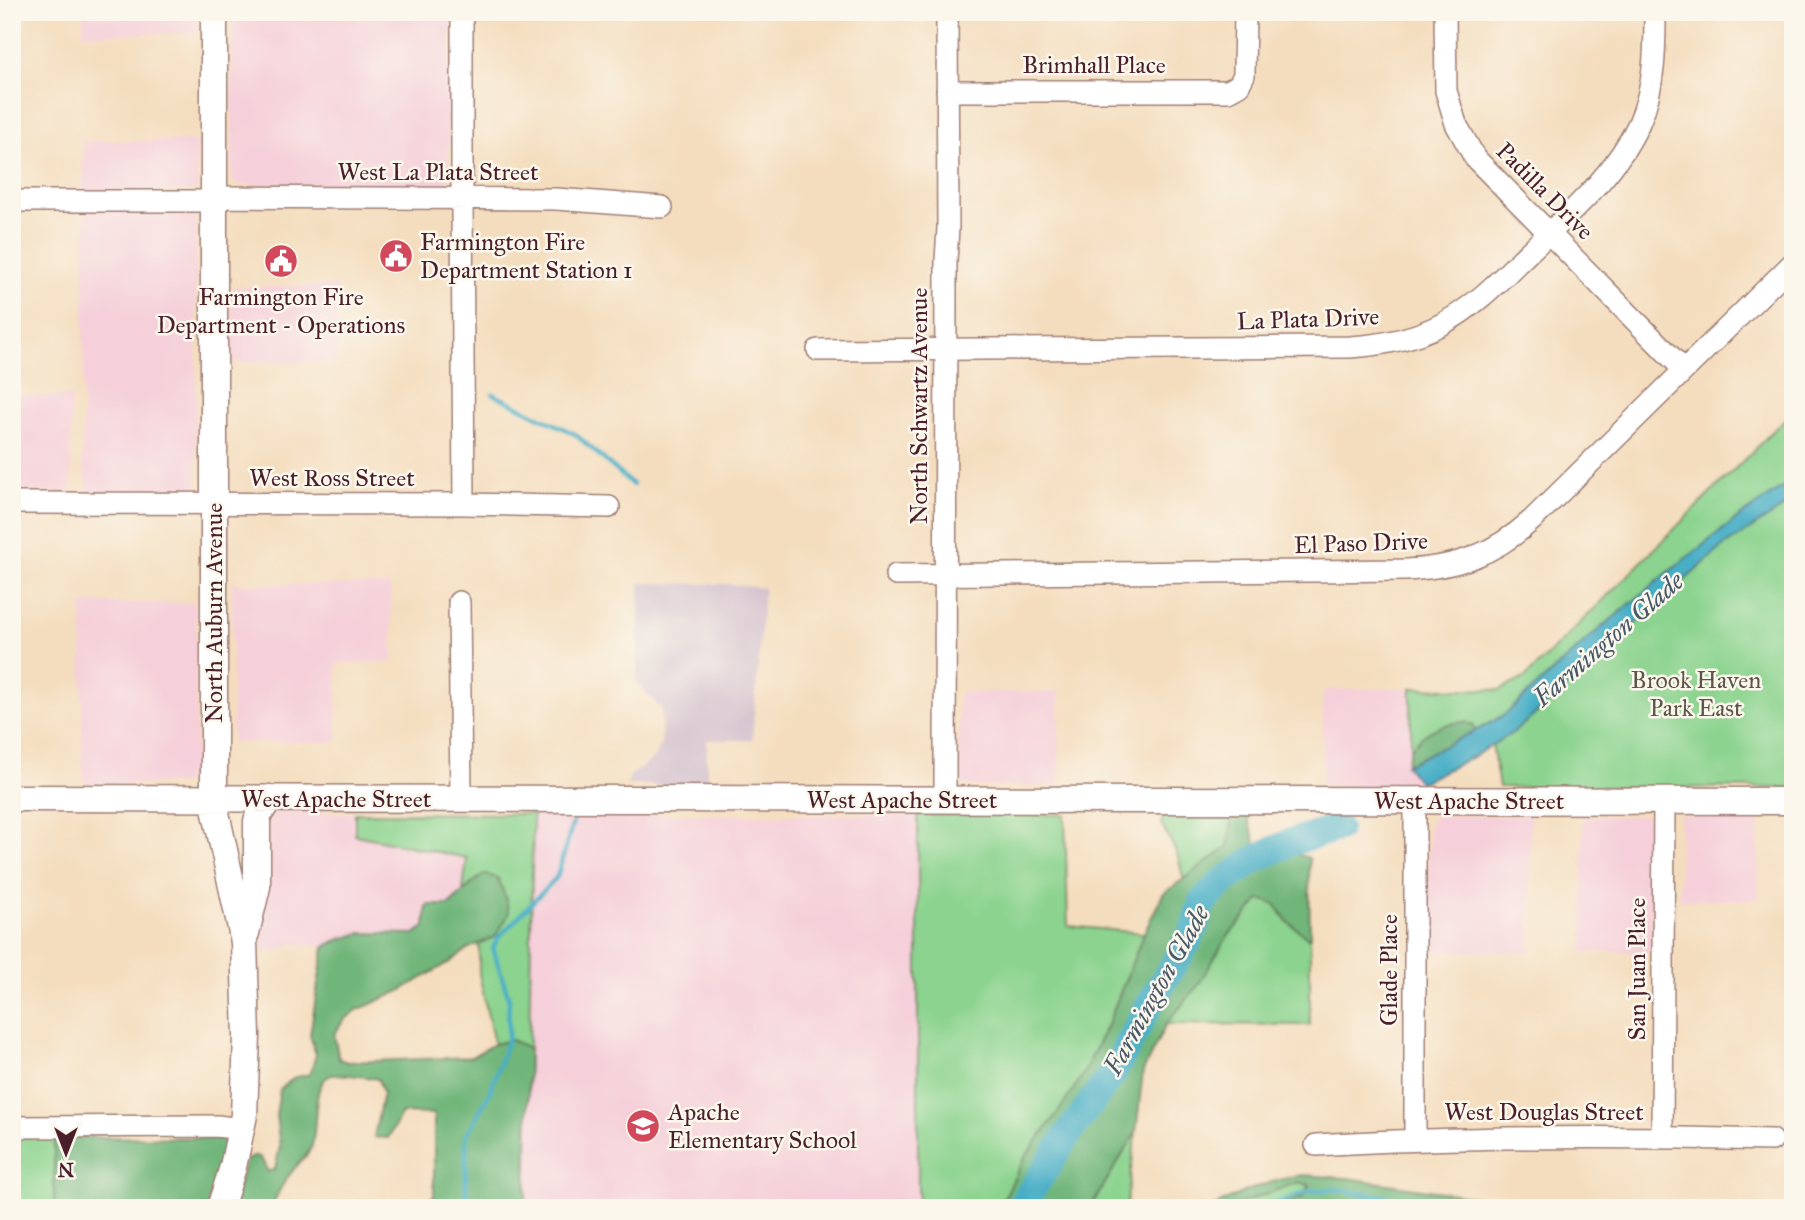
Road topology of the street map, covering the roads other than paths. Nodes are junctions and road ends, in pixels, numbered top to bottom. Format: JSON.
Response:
{"nodes":[{"id":1,"x":214,"y":12,"type":"edge"},
{"id":2,"x":462,"y":12,"type":"edge"},
{"id":3,"x":947,"y":12,"type":"edge"},
{"id":4,"x":1245,"y":12,"type":"edge"},
{"id":5,"x":1445,"y":12,"type":"edge"},
{"id":6,"x":1656,"y":12,"type":"edge"},
{"id":7,"x":947,"y":91,"type":"junction"},
{"id":8,"x":461,"y":198,"type":"junction"},
{"id":9,"x":214,"y":199,"type":"junction"},
{"id":10,"x":12,"y":201,"type":"edge"},
{"id":11,"x":662,"y":207,"type":"dead end"},
{"id":12,"x":1549,"y":232,"type":"junction"},
{"id":13,"x":1793,"y":262,"type":"edge"},
{"id":14,"x":818,"y":350,"type":"dead end"},
{"id":15,"x":946,"y":350,"type":"junction"},
{"id":16,"x":1684,"y":370,"type":"junction"},
{"id":17,"x":12,"y":503,"type":"edge"},
{"id":18,"x":214,"y":504,"type":"junction"},
{"id":19,"x":464,"y":504,"type":"junction"},
{"id":20,"x":609,"y":507,"type":"dead end"},
{"id":21,"x":896,"y":575,"type":"dead end"},
{"id":22,"x":945,"y":575,"type":"junction"},
{"id":23,"x":459,"y":602,"type":"dead end"},
{"id":24,"x":12,"y":798,"type":"edge"},
{"id":25,"x":215,"y":798,"type":"junction"},
{"id":26,"x":270,"y":798,"type":"junction"},
{"id":27,"x":461,"y":799,"type":"junction"},
{"id":28,"x":945,"y":800,"type":"junction"},
{"id":29,"x":1415,"y":801,"type":"junction"},
{"id":30,"x":1664,"y":801,"type":"junction"},
{"id":31,"x":1793,"y":802,"type":"edge"},
{"id":32,"x":244,"y":942,"type":"junction"},
{"id":33,"x":12,"y":1127,"type":"edge"},
{"id":34,"x":241,"y":1129,"type":"junction"},
{"id":35,"x":1662,"y":1137,"type":"junction"},
{"id":36,"x":1415,"y":1139,"type":"junction"},
{"id":37,"x":1772,"y":1140,"type":"dead end"},
{"id":38,"x":1316,"y":1145,"type":"dead end"},
{"id":39,"x":220,"y":1208,"type":"edge"}],
"edges":[{"from":1,"to":9,"type":"main road","name":"North Auburn Avenue"},
{"from":2,"to":8,"type":"street"},
{"from":3,"to":7,"type":"street","name":"North Schwartz Avenue"},
{"from":4,"to":7,"type":"street","name":"Brimhall Place"},
{"from":5,"to":12,"type":"street","name":"Padilla Drive"},
{"from":6,"to":12,"type":"street","name":"La Plata Drive"},
{"from":7,"to":15,"type":"street","name":"North Schwartz Avenue"},
{"from":8,"to":9,"type":"street","name":"West La Plata Street"},
{"from":8,"to":11,"type":"street","name":"West La Plata Street"},
{"from":8,"to":19,"type":"street"},
{"from":9,"to":10,"type":"street","name":"West La Plata Street"},
{"from":9,"to":18,"type":"main road","name":"North Auburn Avenue"},
{"from":12,"to":15,"type":"street","name":"La Plata Drive"},
{"from":12,"to":16,"type":"street","name":"Padilla Drive"},
{"from":13,"to":16,"type":"street","name":"El Paso Drive"},
{"from":14,"to":15,"type":"street","name":"La Plata Drive"},
{"from":15,"to":22,"type":"street","name":"North Schwartz Avenue"},
{"from":16,"to":22,"type":"street","name":"El Paso Drive"},
{"from":17,"to":18,"type":"street","name":"West Ross Street"},
{"from":18,"to":19,"type":"street","name":"West Ross Street"},
{"from":18,"to":25,"type":"main road","name":"North Auburn Avenue"},
{"from":19,"to":20,"type":"street","name":"West Ross Street"},
{"from":21,"to":22,"type":"street","name":"El Paso Drive"},
{"from":22,"to":28,"type":"street","name":"North Schwartz Avenue"},
{"from":23,"to":27,"type":"street"},
{"from":24,"to":25,"type":"main road","name":"West Apache Street"},
{"from":25,"to":26,"type":"main road","name":"West Apache Street"},
{"from":25,"to":32,"type":"main road","name":"North Auburn Avenue"},
{"from":26,"to":27,"type":"main road","name":"West Apache Street"},
{"from":26,"to":32,"type":"main road"},
{"from":27,"to":28,"type":"main road","name":"West Apache Street"},
{"from":28,"to":29,"type":"main road","name":"West Apache Street"},
{"from":29,"to":30,"type":"main road","name":"West Apache Street"},
{"from":29,"to":36,"type":"street","name":"Glade Place"},
{"from":30,"to":31,"type":"main road","name":"West Apache Street"},
{"from":30,"to":35,"type":"street","name":"San Juan Place"},
{"from":32,"to":34,"type":"main road","name":"North Auburn Avenue"},
{"from":33,"to":34,"type":"street"},
{"from":34,"to":39,"type":"main road","name":"North Auburn Avenue"},
{"from":35,"to":36,"type":"street","name":"West Douglas Street"},
{"from":35,"to":37,"type":"street","name":"West Douglas Street"},
{"from":36,"to":38,"type":"street","name":"West Douglas Street"}]}
